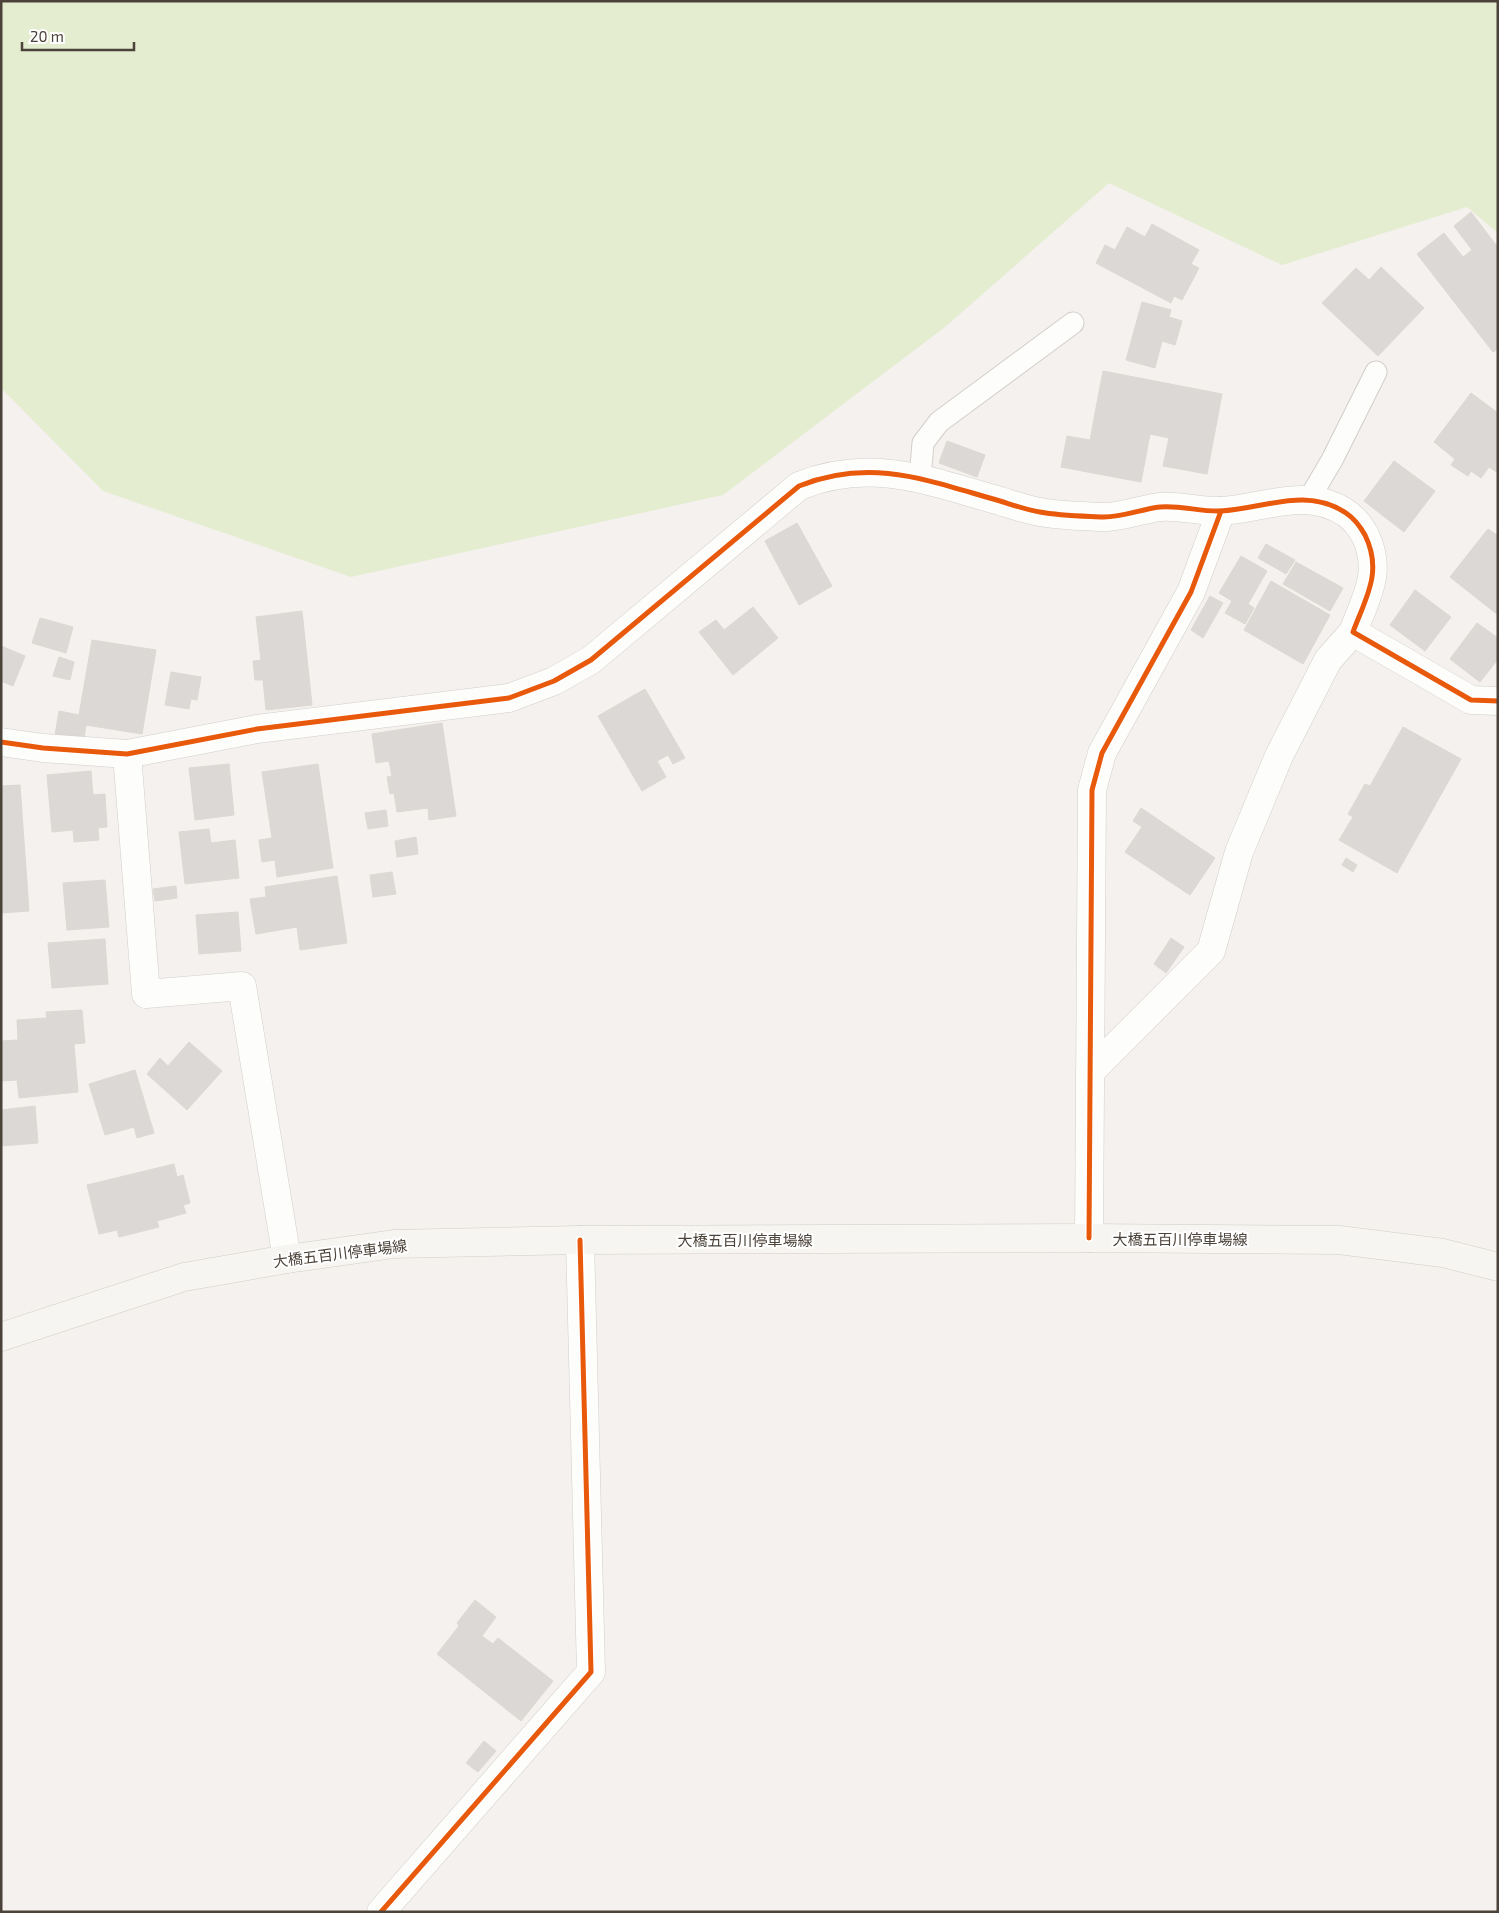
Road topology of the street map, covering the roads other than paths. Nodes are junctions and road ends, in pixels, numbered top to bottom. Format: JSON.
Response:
{"nodes":[{"id":1,"x":1073,"y":323,"type":"dead end"},
{"id":2,"x":1376,"y":372,"type":"dead end"},
{"id":3,"x":920,"y":478,"type":"junction"},
{"id":4,"x":1309,"y":500,"type":"junction"},
{"id":5,"x":1221,"y":511,"type":"junction"},
{"id":6,"x":1353,"y":632,"type":"junction"},
{"id":7,"x":1498,"y":701,"type":"edge"},
{"id":8,"x":1,"y":742,"type":"edge"},
{"id":9,"x":127,"y":754,"type":"junction"},
{"id":10,"x":1090,"y":1072,"type":"junction"},
{"id":11,"x":1089,"y":1238,"type":"junction"},
{"id":12,"x":580,"y":1240,"type":"junction"},
{"id":13,"x":287,"y":1259,"type":"junction"},
{"id":14,"x":1498,"y":1267,"type":"edge"},
{"id":15,"x":1,"y":1337,"type":"edge"},
{"id":16,"x":381,"y":1912,"type":"edge"}],
"edges":[{"from":1,"to":3,"type":"lane"},
{"from":2,"to":4,"type":"lane"},
{"from":3,"to":5,"type":"street"},
{"from":3,"to":9,"type":"street"},
{"from":4,"to":5,"type":"street"},
{"from":4,"to":6,"type":"street"},
{"from":5,"to":10,"type":"street"},
{"from":6,"to":7,"type":"street"},
{"from":6,"to":10,"type":"street"},
{"from":8,"to":9,"type":"street"},
{"from":9,"to":13,"type":"street"},
{"from":10,"to":11,"type":"street"},
{"from":11,"to":12,"type":"main road","name":"大橋五百川停車場線"},
{"from":11,"to":14,"type":"main road","name":"大橋五百川停車場線"},
{"from":12,"to":13,"type":"main road","name":"大橋五百川停車場線"},
{"from":12,"to":16,"type":"street"},
{"from":13,"to":15,"type":"main road","name":"大橋五百川停車場線"}]}
